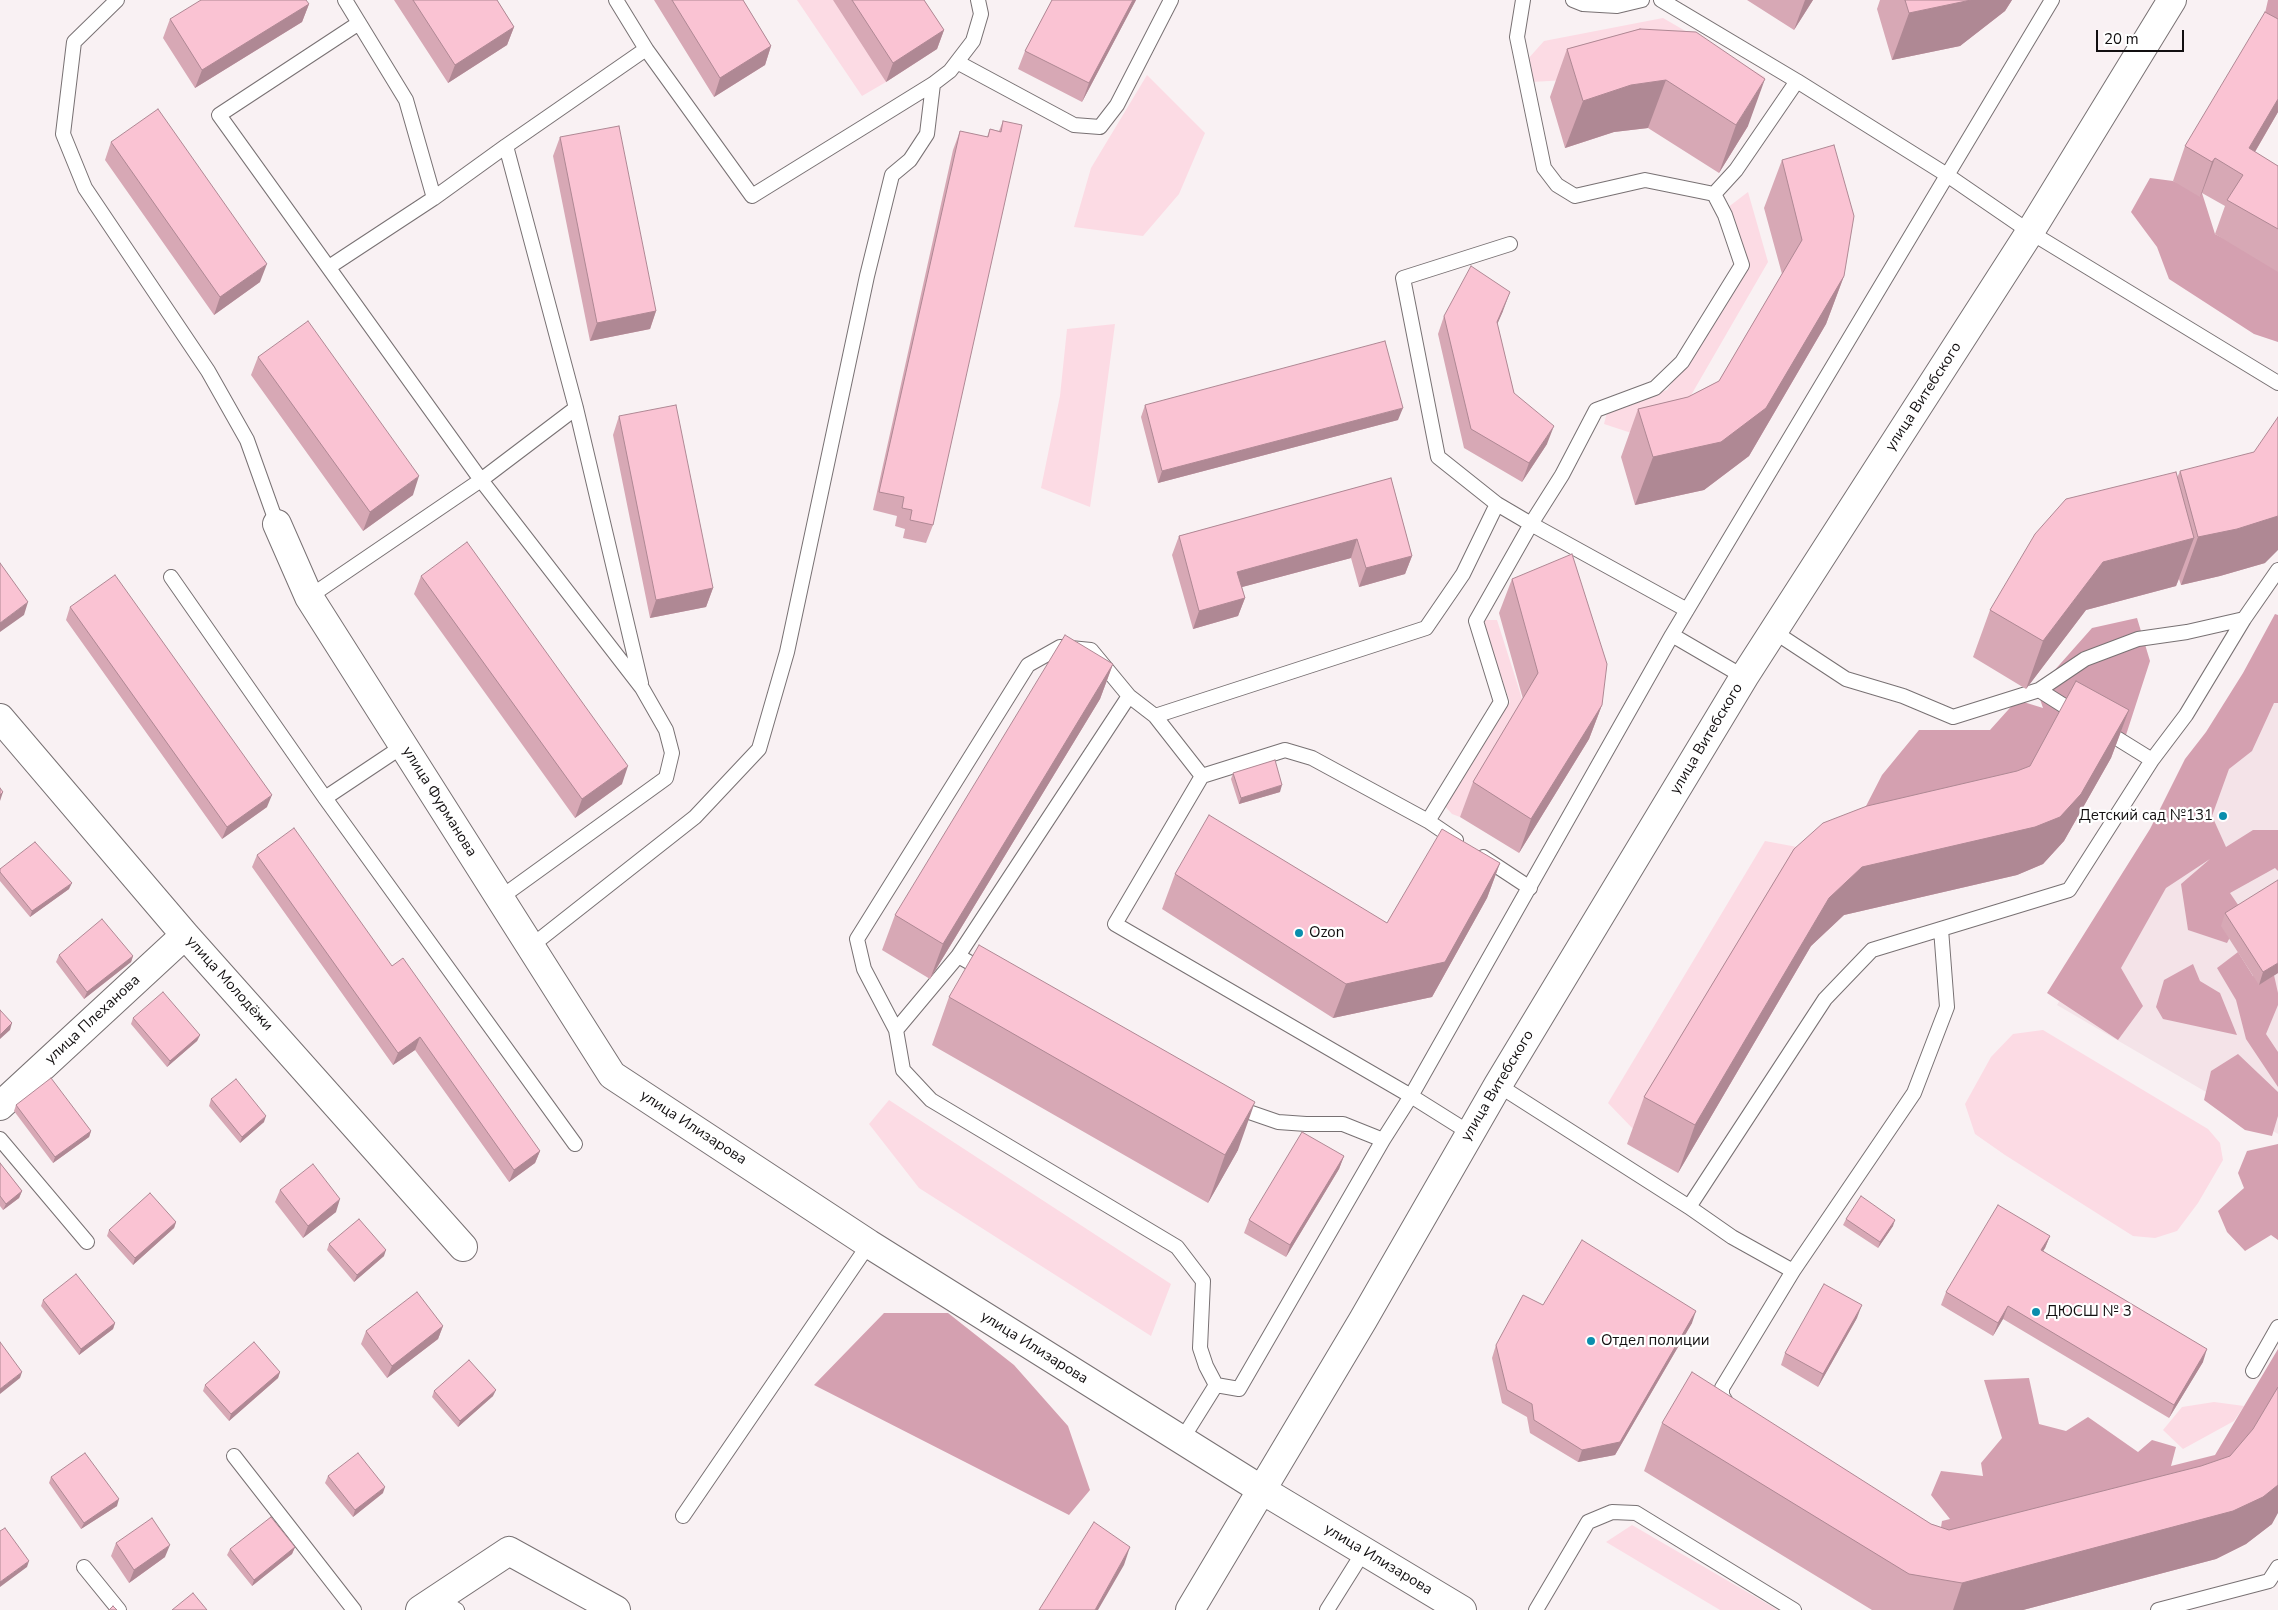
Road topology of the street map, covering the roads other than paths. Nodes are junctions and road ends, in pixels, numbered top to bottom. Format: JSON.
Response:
{"nodes":[{"id":1,"x":117,"y":0,"type":"edge"},
{"id":2,"x":345,"y":0,"type":"edge"},
{"id":3,"x":616,"y":0,"type":"edge"},
{"id":4,"x":978,"y":0,"type":"edge"},
{"id":5,"x":1170,"y":0,"type":"edge"},
{"id":6,"x":1524,"y":0,"type":"edge"},
{"id":7,"x":1572,"y":0,"type":"edge"},
{"id":8,"x":1642,"y":0,"type":"edge"},
{"id":9,"x":1661,"y":0,"type":"edge"},
{"id":10,"x":2052,"y":0,"type":"edge"},
{"id":11,"x":2172,"y":0,"type":"edge"},
{"id":12,"x":359,"y":23,"type":"junction"},
{"id":13,"x":646,"y":49,"type":"junction"},
{"id":14,"x":958,"y":62,"type":"junction"},
{"id":15,"x":1797,"y":81,"type":"junction"},
{"id":16,"x":933,"y":84,"type":"junction"},
{"id":17,"x":506,"y":146,"type":"junction"},
{"id":18,"x":1947,"y":175,"type":"junction"},
{"id":19,"x":1714,"y":194,"type":"junction"},
{"id":20,"x":434,"y":198,"type":"junction"},
{"id":21,"x":2030,"y":232,"type":"junction"},
{"id":22,"x":1510,"y":244,"type":"dead end"},
{"id":23,"x":329,"y":267,"type":"junction"},
{"id":24,"x":2278,"y":383,"type":"edge"},
{"id":25,"x":576,"y":408,"type":"junction"},
{"id":26,"x":481,"y":480,"type":"junction"},
{"id":27,"x":1497,"y":504,"type":"junction"},
{"id":28,"x":277,"y":524,"type":"joint"},
{"id":29,"x":1531,"y":524,"type":"junction"},
{"id":30,"x":2278,"y":570,"type":"edge"},
{"id":31,"x":171,"y":577,"type":"dead end"},
{"id":32,"x":309,"y":597,"type":"junction"},
{"id":33,"x":1687,"y":610,"type":"junction"},
{"id":34,"x":2244,"y":619,"type":"junction"},
{"id":35,"x":1773,"y":630,"type":"junction"},
{"id":36,"x":1672,"y":635,"type":"junction"},
{"id":37,"x":1744,"y":677,"type":"junction"},
{"id":38,"x":642,"y":688,"type":"junction"},
{"id":39,"x":2039,"y":690,"type":"junction"},
{"id":40,"x":1129,"y":696,"type":"junction"},
{"id":41,"x":1156,"y":716,"type":"junction"},
{"id":42,"x":0,"y":718,"type":"edge"},
{"id":43,"x":404,"y":746,"type":"junction"},
{"id":44,"x":2152,"y":760,"type":"junction"},
{"id":45,"x":1202,"y":776,"type":"junction"},
{"id":46,"x":326,"y":798,"type":"junction"},
{"id":47,"x":1428,"y":821,"type":"junction"},
{"id":48,"x":1530,"y":888,"type":"junction"},
{"id":49,"x":500,"y":898,"type":"junction"},
{"id":50,"x":1941,"y":929,"type":"junction"},
{"id":51,"x":185,"y":935,"type":"junction"},
{"id":52,"x":530,"y":947,"type":"junction"},
{"id":53,"x":958,"y":956,"type":"junction"},
{"id":54,"x":1001,"y":979,"type":"edge"},
{"id":55,"x":896,"y":1030,"type":"junction"},
{"id":56,"x":612,"y":1075,"type":"joint"},
{"id":57,"x":1498,"y":1085,"type":"junction"},
{"id":58,"x":1411,"y":1096,"type":"junction"},
{"id":59,"x":1223,"y":1098,"type":"edge"},
{"id":60,"x":0,"y":1106,"type":"edge"},
{"id":61,"x":1470,"y":1133,"type":"junction"},
{"id":62,"x":0,"y":1139,"type":"edge"},
{"id":63,"x":1383,"y":1140,"type":"junction"},
{"id":64,"x":575,"y":1144,"type":"dead end"},
{"id":65,"x":1689,"y":1207,"type":"junction"},
{"id":66,"x":87,"y":1242,"type":"dead end"},
{"id":67,"x":869,"y":1244,"type":"junction"},
{"id":68,"x":463,"y":1247,"type":"dead end"},
{"id":69,"x":1793,"y":1271,"type":"junction"},
{"id":70,"x":2278,"y":1327,"type":"edge"},
{"id":71,"x":2253,"y":1371,"type":"dead end"},
{"id":72,"x":1216,"y":1385,"type":"junction"},
{"id":73,"x":1745,"y":1417,"type":"edge"},
{"id":74,"x":1181,"y":1441,"type":"junction"},
{"id":75,"x":234,"y":1456,"type":"dead end"},
{"id":76,"x":1262,"y":1490,"type":"junction"},
{"id":77,"x":683,"y":1516,"type":"dead end"},
{"id":78,"x":1364,"y":1551,"type":"junction"},
{"id":79,"x":84,"y":1567,"type":"dead end"},
{"id":80,"x":2278,"y":1567,"type":"edge"},
{"id":81,"x":439,"y":1606,"type":"edge"},
{"id":82,"x":119,"y":1610,"type":"edge"},
{"id":83,"x":354,"y":1610,"type":"edge"},
{"id":84,"x":616,"y":1610,"type":"edge"},
{"id":85,"x":1190,"y":1610,"type":"edge"},
{"id":86,"x":1327,"y":1610,"type":"edge"},
{"id":87,"x":1462,"y":1610,"type":"edge"},
{"id":88,"x":1536,"y":1610,"type":"edge"},
{"id":89,"x":1794,"y":1610,"type":"edge"},
{"id":90,"x":2158,"y":1610,"type":"edge"}],
"edges":[{"from":1,"to":28,"type":"lane"},
{"from":2,"to":12,"type":"lane"},
{"from":3,"to":13,"type":"lane"},
{"from":4,"to":14,"type":"lane"},
{"from":5,"to":14,"type":"lane"},
{"from":6,"to":19,"type":"lane"},
{"from":7,"to":8,"type":"lane"},
{"from":9,"to":15,"type":"lane"},
{"from":10,"to":18,"type":"lane"},
{"from":11,"to":21,"type":"street","name":"улица Витебского"},
{"from":12,"to":20,"type":"lane"},
{"from":12,"to":23,"type":"lane"},
{"from":13,"to":16,"type":"lane"},
{"from":13,"to":17,"type":"lane"},
{"from":14,"to":16,"type":"lane"},
{"from":15,"to":18,"type":"lane"},
{"from":15,"to":19,"type":"lane"},
{"from":16,"to":52,"type":"lane"},
{"from":17,"to":20,"type":"lane"},
{"from":17,"to":25,"type":"lane"},
{"from":18,"to":21,"type":"lane"},
{"from":18,"to":33,"type":"lane"},
{"from":19,"to":29,"type":"lane"},
{"from":20,"to":23,"type":"lane"},
{"from":21,"to":24,"type":"lane"},
{"from":21,"to":35,"type":"street","name":"улица Витебского"},
{"from":22,"to":27,"type":"lane"},
{"from":23,"to":26,"type":"lane"},
{"from":25,"to":26,"type":"lane"},
{"from":25,"to":38,"type":"lane"},
{"from":26,"to":32,"type":"lane"},
{"from":26,"to":38,"type":"lane"},
{"from":27,"to":29,"type":"lane"},
{"from":27,"to":41,"type":"lane"},
{"from":28,"to":32,"type":"street","name":"улица Фурманова"},
{"from":29,"to":33,"type":"lane"},
{"from":29,"to":47,"type":"lane"},
{"from":30,"to":34,"type":"lane"},
{"from":31,"to":46,"type":"lane"},
{"from":32,"to":43,"type":"street","name":"улица Фурманова"},
{"from":33,"to":36,"type":"lane"},
{"from":34,"to":39,"type":"lane"},
{"from":34,"to":44,"type":"lane"},
{"from":35,"to":37,"type":"street","name":"улица Витебского"},
{"from":35,"to":39,"type":"lane"},
{"from":36,"to":37,"type":"lane"},
{"from":36,"to":48,"type":"lane"},
{"from":37,"to":57,"type":"street","name":"улица Витебского"},
{"from":38,"to":49,"type":"lane"},
{"from":39,"to":44,"type":"lane"},
{"from":40,"to":41,"type":"lane"},
{"from":40,"to":53,"type":"lane"},
{"from":40,"to":55,"type":"lane"},
{"from":41,"to":45,"type":"lane"},
{"from":42,"to":51,"type":"street","name":"улица Молодёжи"},
{"from":43,"to":46,"type":"lane"},
{"from":43,"to":49,"type":"street","name":"улица Фурманова"},
{"from":44,"to":50,"type":"lane"},
{"from":45,"to":47,"type":"lane"},
{"from":45,"to":58,"type":"lane"},
{"from":46,"to":64,"type":"lane"},
{"from":47,"to":48,"type":"lane"},
{"from":48,"to":58,"type":"lane"},
{"from":49,"to":52,"type":"street","name":"улица Фурманова"},
{"from":50,"to":65,"type":"lane"},
{"from":50,"to":69,"type":"lane"},
{"from":51,"to":60,"type":"street","name":"улица Плеханова"},
{"from":51,"to":68,"type":"street","name":"улица Молодёжи"},
{"from":52,"to":56,"type":"street","name":"улица Фурманова"},
{"from":53,"to":54,"type":"lane"},
{"from":53,"to":55,"type":"lane"},
{"from":55,"to":72,"type":"lane"},
{"from":56,"to":67,"type":"street","name":"улица Илизарова"},
{"from":57,"to":61,"type":"street","name":"улица Витебского"},
{"from":57,"to":65,"type":"lane"},
{"from":58,"to":61,"type":"lane"},
{"from":58,"to":63,"type":"lane"},
{"from":59,"to":63,"type":"lane"},
{"from":61,"to":76,"type":"street","name":"улица Витебского"},
{"from":62,"to":66,"type":"lane"},
{"from":63,"to":72,"type":"lane"},
{"from":65,"to":69,"type":"lane"},
{"from":67,"to":74,"type":"street","name":"улица Илизарова"},
{"from":67,"to":77,"type":"lane"},
{"from":69,"to":73,"type":"lane"},
{"from":70,"to":71,"type":"lane"},
{"from":72,"to":74,"type":"lane"},
{"from":74,"to":76,"type":"street","name":"улица Илизарова"},
{"from":75,"to":83,"type":"lane"},
{"from":76,"to":78,"type":"street","name":"улица Илизарова"},
{"from":76,"to":85,"type":"street","name":"улица Витебского"},
{"from":78,"to":86,"type":"lane"},
{"from":78,"to":87,"type":"street","name":"улица Илизарова"},
{"from":79,"to":82,"type":"lane"},
{"from":80,"to":90,"type":"lane"},
{"from":81,"to":84,"type":"street"},
{"from":88,"to":89,"type":"lane"}]}
